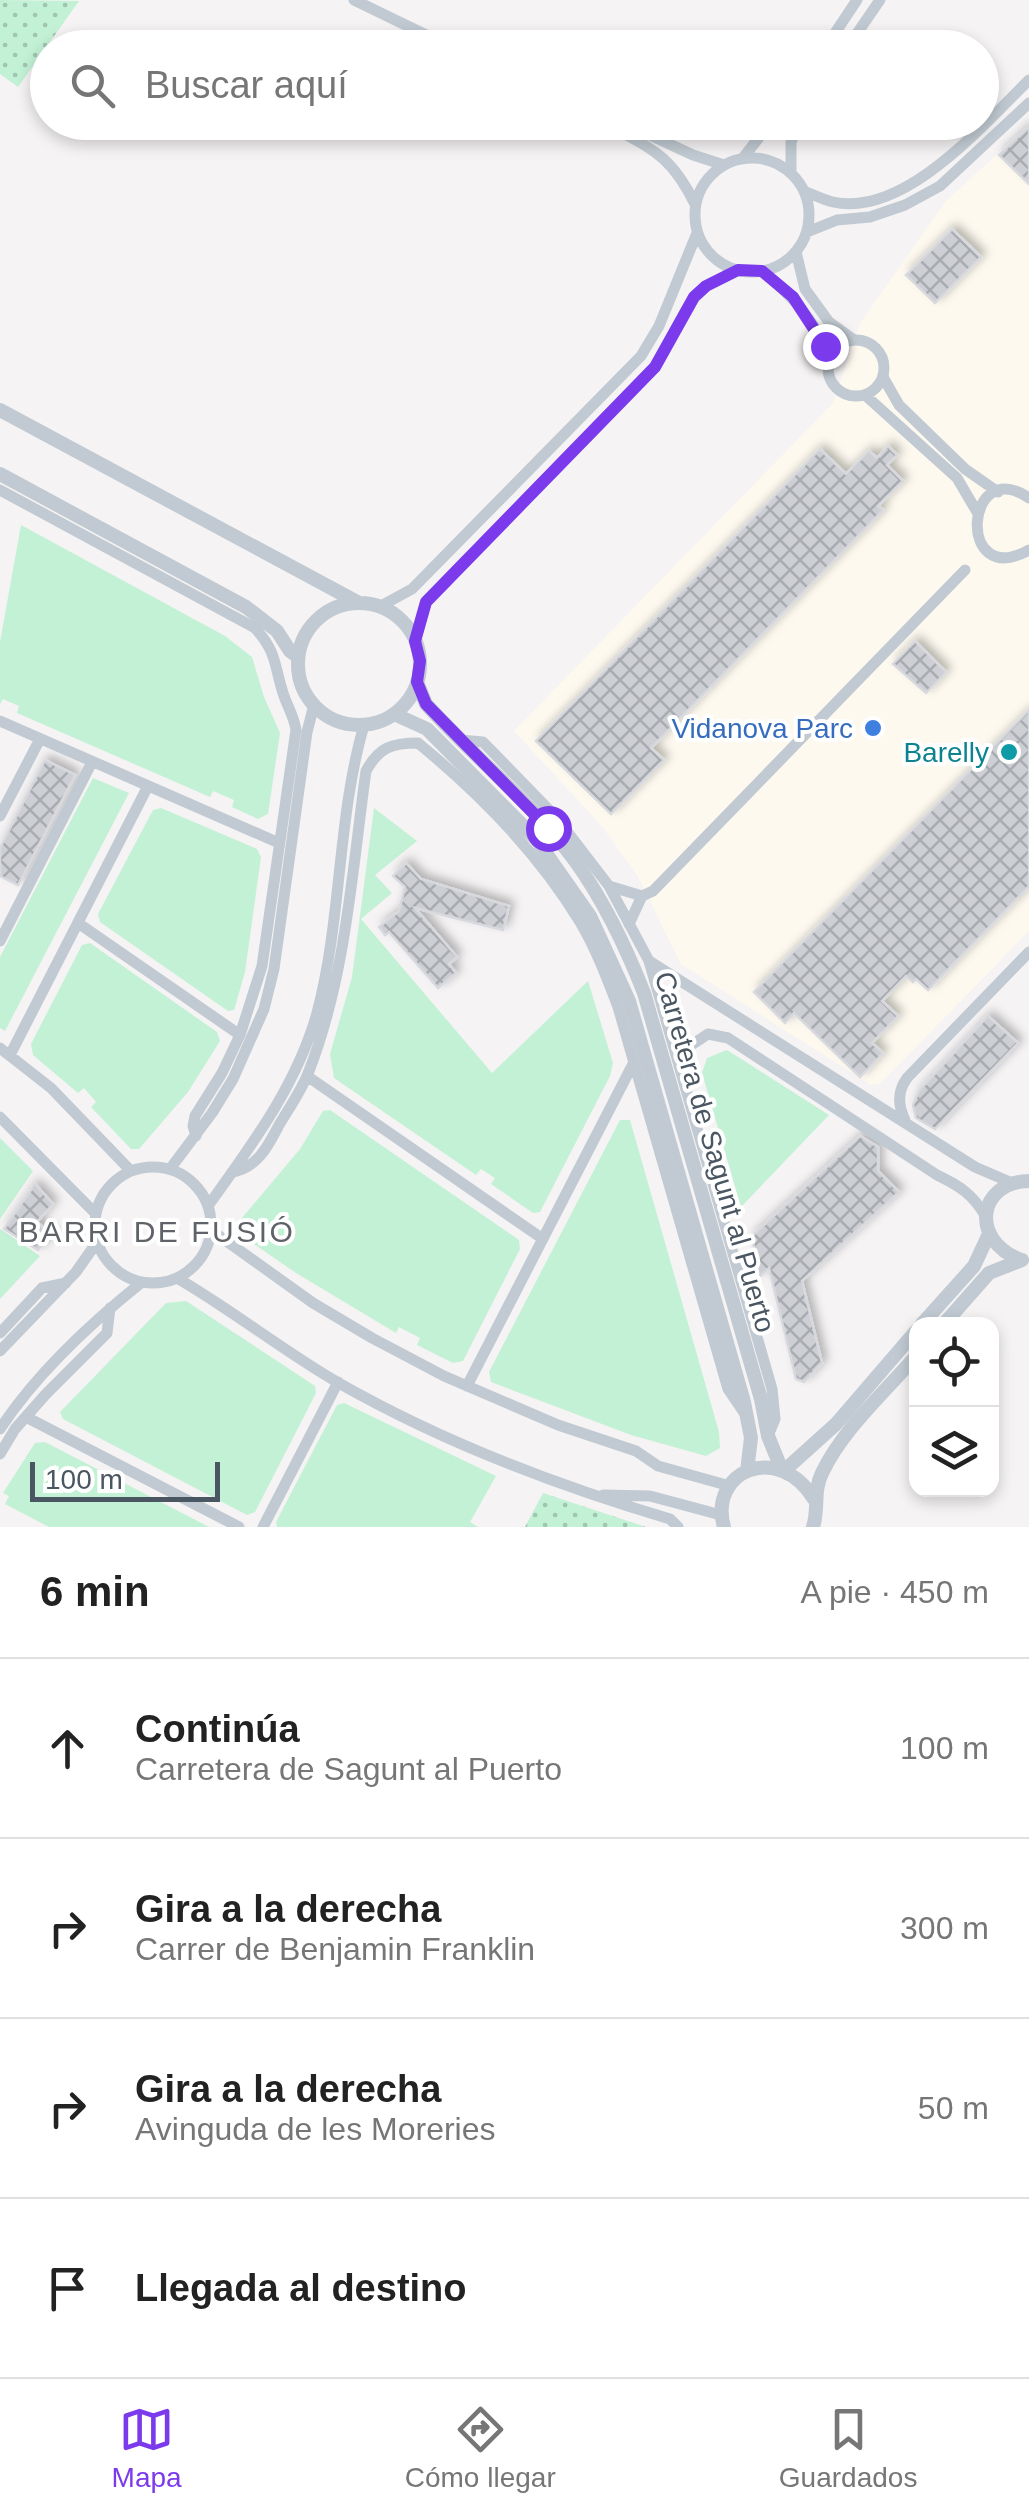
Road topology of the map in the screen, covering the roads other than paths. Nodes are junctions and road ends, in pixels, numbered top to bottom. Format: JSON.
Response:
{"nodes":[{"id":1,"x":354,"y":0,"type":"edge"},
{"id":2,"x":857,"y":0,"type":"edge"},
{"id":3,"x":880,"y":0,"type":"edge"},
{"id":4,"x":416,"y":30,"type":"edge"},
{"id":5,"x":837,"y":30,"type":"edge"},
{"id":6,"x":859,"y":30,"type":"edge"},
{"id":7,"x":1029,"y":80,"type":"edge"},
{"id":8,"x":1029,"y":103,"type":"edge"},
{"id":9,"x":999,"y":108,"type":"edge"},
{"id":10,"x":999,"y":131,"type":"edge"},
{"id":11,"x":635,"y":140,"type":"edge"},
{"id":12,"x":661,"y":140,"type":"edge"},
{"id":13,"x":757,"y":140,"type":"edge"},
{"id":14,"x":792,"y":140,"type":"edge"},
{"id":15,"x":966,"y":140,"type":"edge"},
{"id":16,"x":989,"y":140,"type":"edge"},
{"id":17,"x":743,"y":158,"type":"junction"},
{"id":18,"x":724,"y":165,"type":"junction"},
{"id":19,"x":790,"y":172,"type":"junction"},
{"id":20,"x":804,"y":191,"type":"junction"},
{"id":21,"x":695,"y":204,"type":"junction"},
{"id":22,"x":697,"y":232,"type":"junction"},
{"id":23,"x":807,"y":232,"type":"junction"},
{"id":24,"x":796,"y":252,"type":"junction"},
{"id":25,"x":738,"y":270,"type":"junction"},
{"id":26,"x":762,"y":271,"type":"junction"},
{"id":27,"x":854,"y":340,"type":"junction"},
{"id":28,"x":829,"y":360,"type":"junction"},
{"id":29,"x":883,"y":377,"type":"junction"},
{"id":30,"x":865,"y":395,"type":"junction"},
{"id":31,"x":0,"y":410,"type":"edge"},
{"id":32,"x":0,"y":474,"type":"edge"},
{"id":33,"x":0,"y":490,"type":"edge"},
{"id":34,"x":998,"y":492,"type":"junction"},
{"id":35,"x":1029,"y":498,"type":"edge"},
{"id":36,"x":977,"y":512,"type":"junction"},
{"id":37,"x":1026,"y":555,"type":"edge"},
{"id":38,"x":965,"y":570,"type":"dead end"},
{"id":39,"x":359,"y":603,"type":"junction"},
{"id":40,"x":243,"y":606,"type":"junction"},
{"id":41,"x":379,"y":607,"type":"junction"},
{"id":42,"x":219,"y":608,"type":"junction"},
{"id":43,"x":415,"y":641,"type":"junction"},
{"id":44,"x":298,"y":657,"type":"junction"},
{"id":45,"x":417,"y":682,"type":"junction"},
{"id":46,"x":314,"y":705,"type":"junction"},
{"id":47,"x":394,"y":714,"type":"junction"},
{"id":48,"x":0,"y":721,"type":"edge"},
{"id":49,"x":364,"y":725,"type":"junction"},
{"id":50,"x":40,"y":739,"type":"junction"},
{"id":51,"x":460,"y":740,"type":"junction"},
{"id":52,"x":446,"y":749,"type":"junction"},
{"id":53,"x":303,"y":760,"type":"junction"},
{"id":54,"x":92,"y":762,"type":"junction"},
{"id":55,"x":288,"y":770,"type":"junction"},
{"id":56,"x":449,"y":770,"type":"junction"},
{"id":57,"x":352,"y":785,"type":"junction"},
{"id":58,"x":148,"y":786,"type":"junction"},
{"id":59,"x":362,"y":797,"type":"junction"},
{"id":60,"x":0,"y":816,"type":"edge"},
{"id":61,"x":278,"y":843,"type":"junction"},
{"id":62,"x":608,"y":886,"type":"junction"},
{"id":63,"x":642,"y":896,"type":"junction"},
{"id":64,"x":78,"y":923,"type":"junction"},
{"id":65,"x":629,"y":924,"type":"junction"},
{"id":66,"x":0,"y":940,"type":"edge"},
{"id":67,"x":1029,"y":952,"type":"edge"},
{"id":68,"x":649,"y":961,"type":"junction"},
{"id":69,"x":240,"y":1035,"type":"junction"},
{"id":70,"x":5,"y":1052,"type":"edge"},
{"id":71,"x":634,"y":1062,"type":"junction"},
{"id":72,"x":680,"y":1066,"type":"junction"},
{"id":73,"x":308,"y":1076,"type":"junction"},
{"id":74,"x":0,"y":1118,"type":"edge"},
{"id":75,"x":906,"y":1122,"type":"junction"},
{"id":76,"x":196,"y":1136,"type":"junction"},
{"id":77,"x":170,"y":1170,"type":"junction"},
{"id":78,"x":131,"y":1171,"type":"junction"},
{"id":79,"x":233,"y":1172,"type":"junction"},
{"id":80,"x":1029,"y":1182,"type":"edge"},
{"id":81,"x":1012,"y":1183,"type":"junction"},
{"id":82,"x":208,"y":1206,"type":"junction"},
{"id":83,"x":96,"y":1214,"type":"junction"},
{"id":84,"x":986,"y":1215,"type":"junction"},
{"id":85,"x":211,"y":1230,"type":"junction"},
{"id":86,"x":988,"y":1236,"type":"junction"},
{"id":87,"x":542,"y":1239,"type":"junction"},
{"id":88,"x":98,"y":1242,"type":"junction"},
{"id":89,"x":1025,"y":1260,"type":"edge"},
{"id":90,"x":176,"y":1278,"type":"junction"},
{"id":91,"x":142,"y":1282,"type":"junction"},
{"id":92,"x":66,"y":1283,"type":"junction"},
{"id":93,"x":110,"y":1308,"type":"junction"},
{"id":94,"x":928,"y":1317,"type":"edge"},
{"id":95,"x":950,"y":1317,"type":"edge"},
{"id":96,"x":0,"y":1333,"type":"edge"},
{"id":97,"x":909,"y":1339,"type":"edge"},
{"id":98,"x":0,"y":1351,"type":"edge"},
{"id":99,"x":909,"y":1364,"type":"edge"},
{"id":100,"x":338,"y":1382,"type":"junction"},
{"id":101,"x":467,"y":1386,"type":"junction"},
{"id":102,"x":26,"y":1417,"type":"junction"},
{"id":103,"x":748,"y":1419,"type":"junction"},
{"id":104,"x":0,"y":1429,"type":"edge"},
{"id":105,"x":768,"y":1436,"type":"junction"},
{"id":106,"x":0,"y":1454,"type":"edge"},
{"id":107,"x":784,"y":1469,"type":"junction"},
{"id":108,"x":747,"y":1472,"type":"junction"},
{"id":109,"x":730,"y":1486,"type":"junction"},
{"id":110,"x":589,"y":1495,"type":"junction"},
{"id":111,"x":814,"y":1499,"type":"junction"},
{"id":112,"x":722,"y":1523,"type":"edge"},
{"id":113,"x":240,"y":1527,"type":"edge"},
{"id":114,"x":263,"y":1527,"type":"edge"},
{"id":115,"x":678,"y":1527,"type":"edge"},
{"id":116,"x":813,"y":1527,"type":"edge"}],
"edges":[{"from":1,"to":4,"type":"street"},
{"from":2,"to":5,"type":"street"},
{"from":3,"to":6,"type":"street"},
{"from":7,"to":9,"type":"street"},
{"from":8,"to":10,"type":"street"},
{"from":11,"to":21,"type":"street"},
{"from":12,"to":18,"type":"street"},
{"from":13,"to":17,"type":"street"},
{"from":14,"to":19,"type":"street"},
{"from":15,"to":20,"type":"street"},
{"from":16,"to":23,"type":"street"},
{"from":17,"to":18,"type":"street"},
{"from":17,"to":19,"type":"street"},
{"from":18,"to":21,"type":"street"},
{"from":19,"to":20,"type":"street"},
{"from":20,"to":23,"type":"street"},
{"from":21,"to":22,"type":"street"},
{"from":22,"to":25,"type":"street"},
{"from":22,"to":41,"type":"street"},
{"from":23,"to":24,"type":"street"},
{"from":24,"to":26,"type":"street"},
{"from":24,"to":27,"type":"street"},
{"from":25,"to":26,"type":"street"},
{"from":25,"to":43,"type":"street"},
{"from":26,"to":28,"type":"street"},
{"from":27,"to":28,"type":"street"},
{"from":27,"to":29,"type":"street"},
{"from":28,"to":30,"type":"street"},
{"from":29,"to":30,"type":"street"},
{"from":29,"to":34,"type":"street"},
{"from":30,"to":36,"type":"street"},
{"from":31,"to":39,"type":"street"},
{"from":32,"to":40,"type":"street"},
{"from":33,"to":42,"type":"street"},
{"from":34,"to":35,"type":"street"},
{"from":34,"to":36,"type":"street"},
{"from":36,"to":37,"type":"street"},
{"from":38,"to":63,"type":"street"},
{"from":39,"to":41,"type":"street"},
{"from":39,"to":44,"type":"street"},
{"from":40,"to":42,"type":"street"},
{"from":40,"to":44,"type":"street"},
{"from":41,"to":43,"type":"street"},
{"from":42,"to":55,"type":"street"},
{"from":43,"to":45,"type":"street"},
{"from":44,"to":46,"type":"street"},
{"from":45,"to":47,"type":"street"},
{"from":45,"to":51,"type":"street","name":"Carretera de Sagunt al Puerto"},
{"from":46,"to":49,"type":"street"},
{"from":46,"to":53,"type":"street"},
{"from":47,"to":49,"type":"street"},
{"from":47,"to":52,"type":"street","name":"Carretera de Sagunt al Puerto"},
{"from":48,"to":50,"type":"street"},
{"from":49,"to":57,"type":"street"},
{"from":50,"to":54,"type":"street"},
{"from":50,"to":60,"type":"street"},
{"from":51,"to":62,"type":"street"},
{"from":51,"to":105,"type":"street","name":"Carretera de Sagunt al Puerto"},
{"from":52,"to":56,"type":"street"},
{"from":52,"to":103,"type":"street","name":"Carretera de Sagunt al Puerto"},
{"from":53,"to":55,"type":"street"},
{"from":53,"to":76,"type":"street"},
{"from":54,"to":58,"type":"street"},
{"from":54,"to":66,"type":"street"},
{"from":55,"to":61,"type":"street"},
{"from":56,"to":59,"type":"street"},
{"from":56,"to":71,"type":"street"},
{"from":57,"to":59,"type":"street"},
{"from":57,"to":79,"type":"street"},
{"from":58,"to":61,"type":"street"},
{"from":58,"to":64,"type":"street"},
{"from":59,"to":73,"type":"street"},
{"from":61,"to":69,"type":"street"},
{"from":62,"to":63,"type":"street"},
{"from":62,"to":65,"type":"street"},
{"from":63,"to":65,"type":"street"},
{"from":64,"to":69,"type":"street"},
{"from":64,"to":70,"type":"street"},
{"from":65,"to":68,"type":"street"},
{"from":67,"to":75,"type":"street"},
{"from":68,"to":72,"type":"street"},
{"from":68,"to":75,"type":"street"},
{"from":69,"to":76,"type":"street"},
{"from":70,"to":78,"type":"street"},
{"from":71,"to":87,"type":"street"},
{"from":71,"to":103,"type":"street"},
{"from":72,"to":84,"type":"street"},
{"from":72,"to":105,"type":"street"},
{"from":73,"to":79,"type":"street"},
{"from":73,"to":87,"type":"street"},
{"from":74,"to":83,"type":"street"},
{"from":75,"to":81,"type":"street"},
{"from":76,"to":77,"type":"street"},
{"from":77,"to":78,"type":"street"},
{"from":77,"to":82,"type":"street"},
{"from":78,"to":83,"type":"street"},
{"from":79,"to":82,"type":"street"},
{"from":80,"to":81,"type":"street"},
{"from":81,"to":84,"type":"street"},
{"from":82,"to":85,"type":"street"},
{"from":83,"to":88,"type":"street"},
{"from":84,"to":86,"type":"street"},
{"from":85,"to":90,"type":"street"},
{"from":85,"to":101,"type":"street"},
{"from":86,"to":89,"type":"street"},
{"from":86,"to":94,"type":"street"},
{"from":87,"to":101,"type":"street"},
{"from":88,"to":91,"type":"street"},
{"from":88,"to":92,"type":"street"},
{"from":89,"to":95,"type":"street"},
{"from":90,"to":91,"type":"street"},
{"from":90,"to":100,"type":"street"},
{"from":91,"to":93,"type":"street"},
{"from":92,"to":96,"type":"street"},
{"from":92,"to":98,"type":"street"},
{"from":93,"to":102,"type":"street"},
{"from":93,"to":104,"type":"street"},
{"from":97,"to":107,"type":"street"},
{"from":99,"to":111,"type":"street"},
{"from":100,"to":110,"type":"street"},
{"from":100,"to":114,"type":"street"},
{"from":101,"to":109,"type":"street"},
{"from":102,"to":106,"type":"street"},
{"from":102,"to":113,"type":"street"},
{"from":103,"to":108,"type":"street","name":"Carretera de Sagunt al Puerto"},
{"from":105,"to":107,"type":"street","name":"Carretera de Sagunt al Puerto"},
{"from":107,"to":108,"type":"street"},
{"from":107,"to":111,"type":"street"},
{"from":108,"to":109,"type":"street"},
{"from":109,"to":112,"type":"street"},
{"from":110,"to":112,"type":"street"},
{"from":110,"to":115,"type":"street"},
{"from":111,"to":116,"type":"street"}]}
